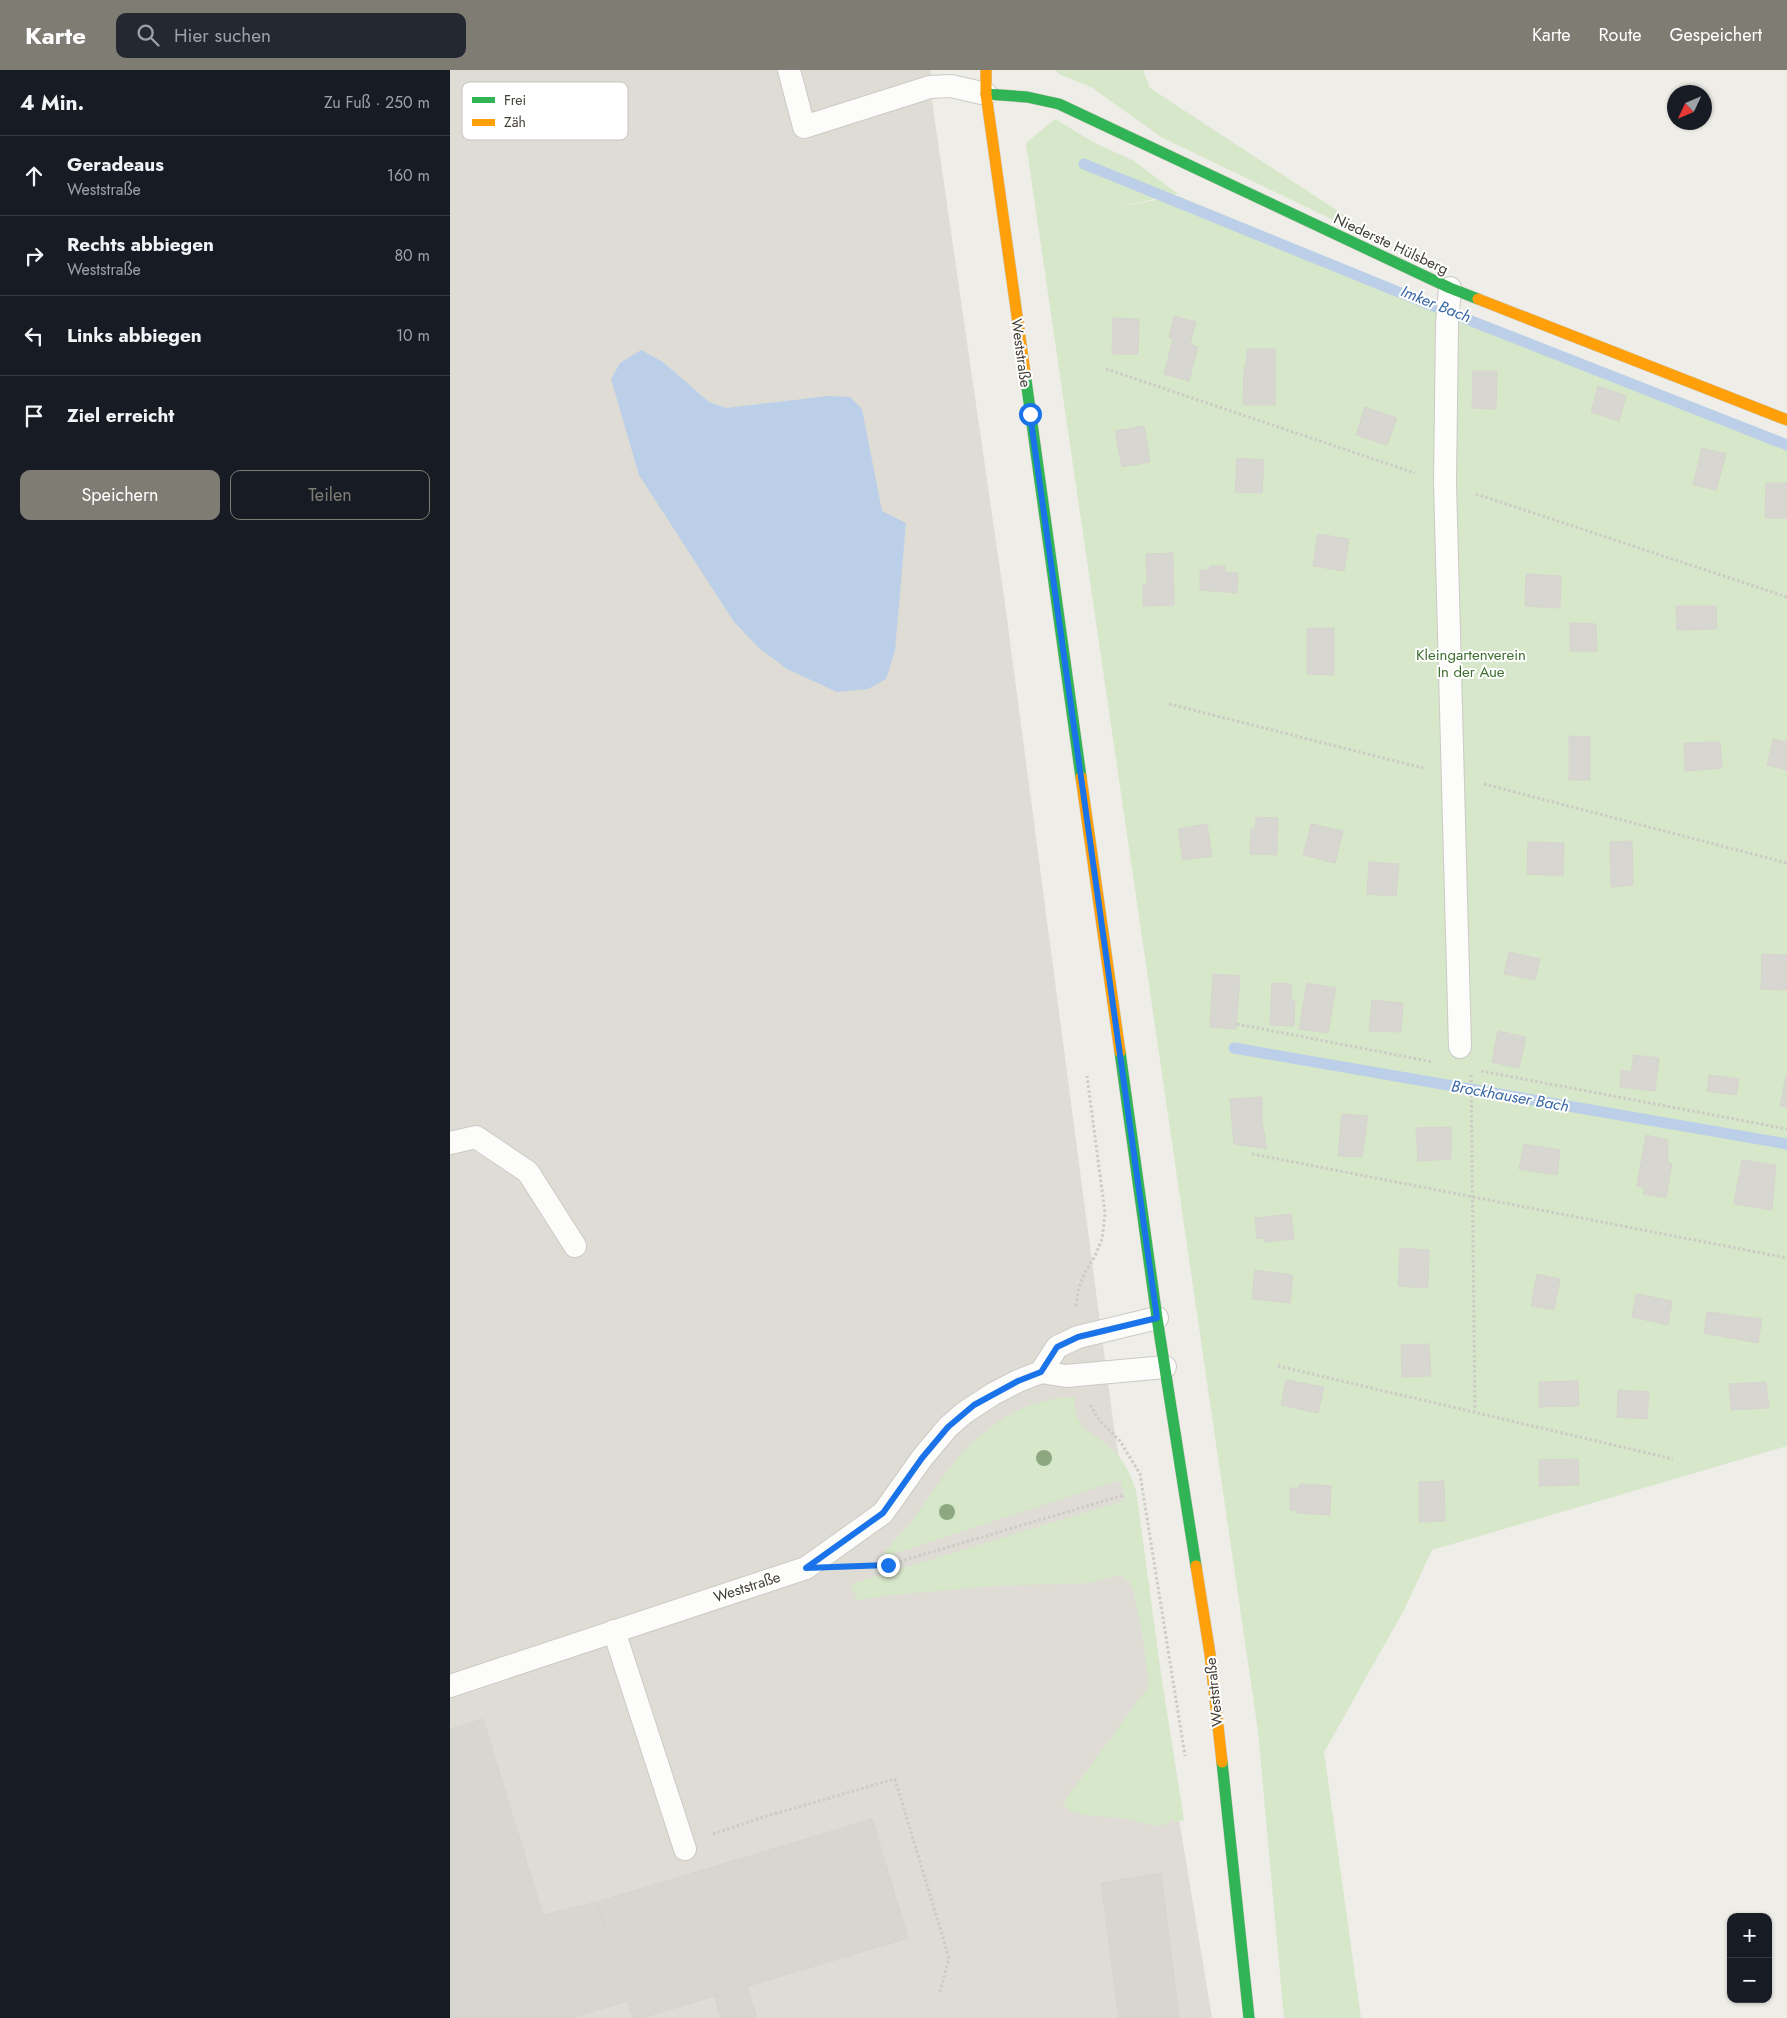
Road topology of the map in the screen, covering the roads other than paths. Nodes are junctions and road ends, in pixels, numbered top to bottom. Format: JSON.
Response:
{"nodes":[{"id":1,"x":789,"y":70,"type":"edge"},
{"id":2,"x":986,"y":70,"type":"edge"},
{"id":3,"x":986,"y":94,"type":"junction"},
{"id":4,"x":1449,"y":295,"type":"junction"},
{"id":5,"x":1787,"y":420,"type":"edge"},
{"id":6,"x":1460,"y":1047,"type":"dead end"},
{"id":7,"x":450,"y":1143,"type":"edge"},
{"id":8,"x":575,"y":1246,"type":"dead end"},
{"id":9,"x":1157,"y":1318,"type":"junction"},
{"id":10,"x":1165,"y":1367,"type":"junction"},
{"id":11,"x":1041,"y":1372,"type":"junction"},
{"id":12,"x":614,"y":1631,"type":"junction"},
{"id":13,"x":450,"y":1686,"type":"edge"},
{"id":14,"x":685,"y":1847,"type":"road end"},
{"id":15,"x":1249,"y":2018,"type":"edge"}],
"edges":[{"from":1,"to":3,"type":"lane"},
{"from":2,"to":3,"type":"street","name":"Weststraße"},
{"from":3,"to":4,"type":"street","name":"Niederste Hülsberg"},
{"from":3,"to":9,"type":"street","name":"Weststraße"},
{"from":4,"to":5,"type":"street","name":"Niederste Hülsberg"},
{"from":4,"to":6,"type":"lane"},
{"from":7,"to":8,"type":"lane"},
{"from":9,"to":10,"type":"street","name":"Weststraße"},
{"from":9,"to":11,"type":"lane"},
{"from":10,"to":11,"type":"lane"},
{"from":10,"to":15,"type":"street","name":"Weststraße"},
{"from":11,"to":12,"type":"lane","name":"Weststraße"},
{"from":12,"to":13,"type":"lane","name":"Weststraße"},
{"from":12,"to":14,"type":"lane"}]}
